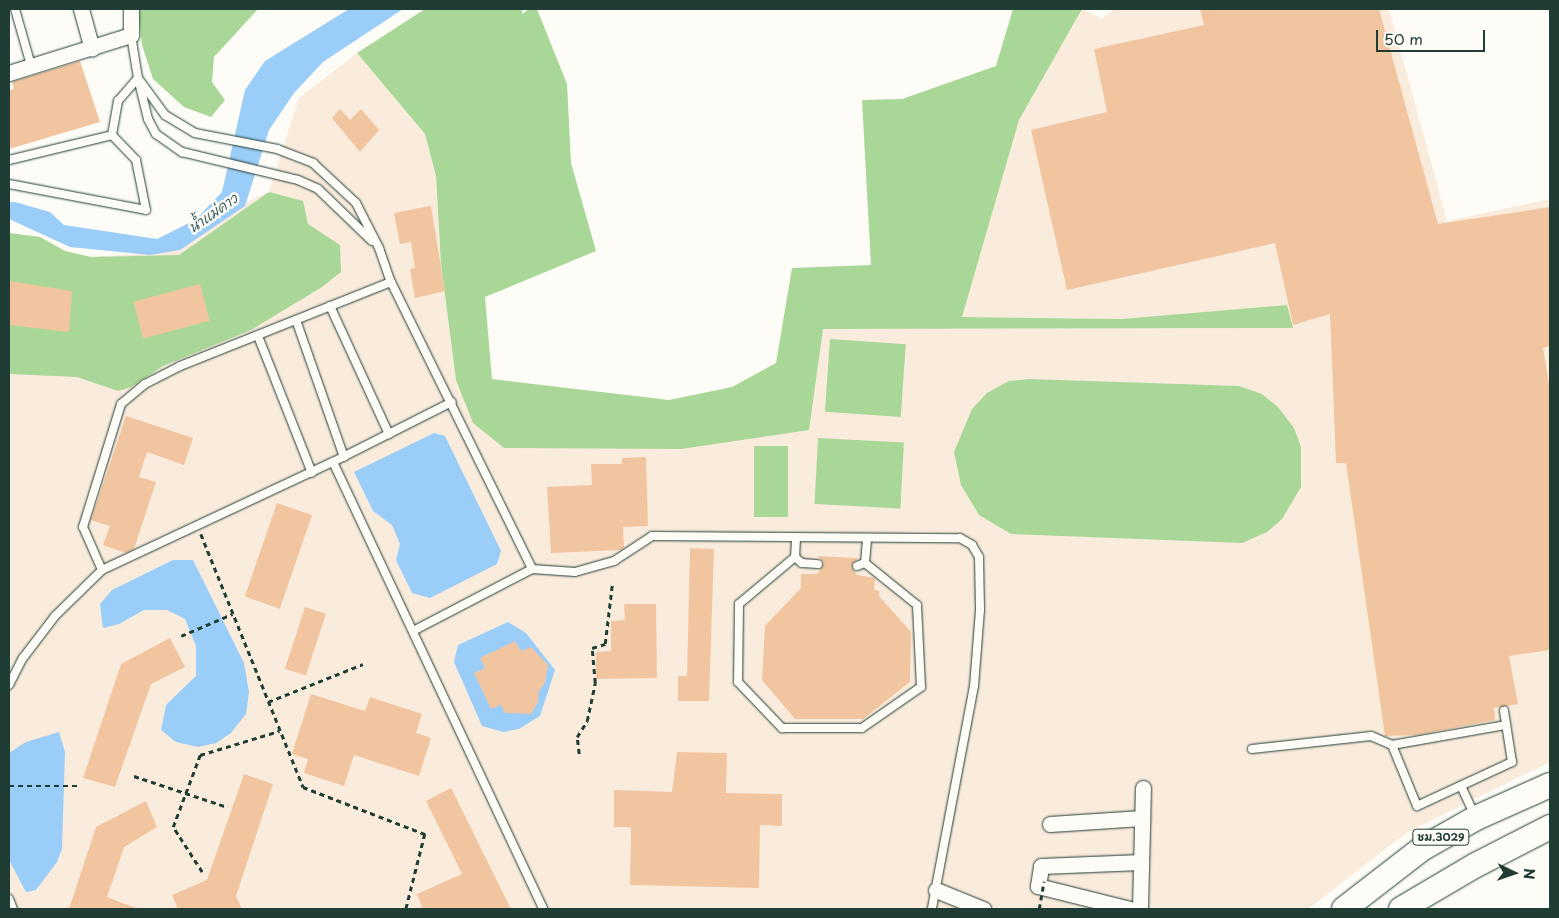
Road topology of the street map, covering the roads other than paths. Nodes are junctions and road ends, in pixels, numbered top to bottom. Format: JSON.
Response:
{"nodes":[{"id":1,"x":15,"y":9,"type":"edge"},
{"id":2,"x":81,"y":9,"type":"edge"},
{"id":3,"x":131,"y":9,"type":"edge"},
{"id":4,"x":131,"y":34,"type":"junction"},
{"id":5,"x":92,"y":49,"type":"junction"},
{"id":6,"x":31,"y":64,"type":"junction"},
{"id":7,"x":9,"y":73,"type":"edge"},
{"id":8,"x":138,"y":78,"type":"junction"},
{"id":9,"x":112,"y":135,"type":"junction"},
{"id":10,"x":9,"y":160,"type":"edge"},
{"id":11,"x":9,"y":184,"type":"edge"},
{"id":12,"x":379,"y":248,"type":"junction"},
{"id":13,"x":391,"y":282,"type":"junction"},
{"id":14,"x":330,"y":306,"type":"junction"},
{"id":15,"x":296,"y":320,"type":"junction"},
{"id":16,"x":258,"y":336,"type":"junction"},
{"id":17,"x":452,"y":402,"type":"junction"},
{"id":18,"x":389,"y":434,"type":"junction"},
{"id":19,"x":344,"y":457,"type":"junction"},
{"id":20,"x":333,"y":462,"type":"junction"},
{"id":21,"x":312,"y":472,"type":"junction"},
{"id":22,"x":796,"y":539,"type":"junction"},
{"id":23,"x":867,"y":539,"type":"junction"},
{"id":24,"x":795,"y":557,"type":"junction"},
{"id":25,"x":818,"y":564,"type":"dead end"},
{"id":26,"x":532,"y":569,"type":"junction"},
{"id":27,"x":102,"y":570,"type":"junction"},
{"id":28,"x":413,"y":630,"type":"junction"},
{"id":29,"x":9,"y":685,"type":"edge"},
{"id":30,"x":1504,"y":711,"type":"dead end"},
{"id":31,"x":1506,"y":725,"type":"junction"},
{"id":32,"x":1392,"y":745,"type":"junction"},
{"id":33,"x":1252,"y":749,"type":"dead end"},
{"id":34,"x":1550,"y":785,"type":"edge"},
{"id":35,"x":1461,"y":786,"type":"junction"},
{"id":36,"x":1142,"y":788,"type":"dead end"},
{"id":37,"x":1142,"y":818,"type":"junction"},
{"id":38,"x":1476,"y":818,"type":"junction"},
{"id":39,"x":1050,"y":824,"type":"dead end"},
{"id":40,"x":1550,"y":827,"type":"edge"},
{"id":41,"x":1141,"y":862,"type":"junction"},
{"id":42,"x":936,"y":890,"type":"junction"},
{"id":43,"x":9,"y":899,"type":"edge"},
{"id":44,"x":13,"y":909,"type":"edge"},
{"id":45,"x":543,"y":909,"type":"edge"},
{"id":46,"x":932,"y":909,"type":"edge"},
{"id":47,"x":983,"y":909,"type":"edge"},
{"id":48,"x":1130,"y":909,"type":"edge"},
{"id":49,"x":1140,"y":909,"type":"edge"},
{"id":50,"x":1344,"y":909,"type":"edge"},
{"id":51,"x":1401,"y":909,"type":"edge"}],
"edges":[{"from":1,"to":6,"type":"lane"},
{"from":2,"to":5,"type":"street"},
{"from":3,"to":4,"type":"street"},
{"from":4,"to":5,"type":"street"},
{"from":4,"to":8,"type":"lane"},
{"from":5,"to":6,"type":"street"},
{"from":6,"to":7,"type":"street"},
{"from":8,"to":9,"type":"lane"},
{"from":8,"to":12,"type":"lane"},
{"from":8,"to":12,"type":"lane"},
{"from":9,"to":10,"type":"lane"},
{"from":9,"to":11,"type":"lane"},
{"from":12,"to":13,"type":"lane"},
{"from":13,"to":14,"type":"lane"},
{"from":13,"to":17,"type":"lane"},
{"from":14,"to":15,"type":"lane"},
{"from":14,"to":18,"type":"lane"},
{"from":15,"to":16,"type":"lane"},
{"from":15,"to":19,"type":"lane"},
{"from":16,"to":21,"type":"lane"},
{"from":16,"to":27,"type":"lane"},
{"from":17,"to":18,"type":"lane"},
{"from":17,"to":26,"type":"lane"},
{"from":18,"to":19,"type":"lane"},
{"from":19,"to":20,"type":"lane"},
{"from":20,"to":21,"type":"lane"},
{"from":20,"to":28,"type":"lane"},
{"from":21,"to":27,"type":"lane"},
{"from":22,"to":23,"type":"lane"},
{"from":22,"to":24,"type":"lane"},
{"from":22,"to":26,"type":"lane"},
{"from":23,"to":24,"type":"lane"},
{"from":23,"to":42,"type":"lane"},
{"from":24,"to":25,"type":"lane"},
{"from":26,"to":28,"type":"lane"},
{"from":27,"to":29,"type":"lane"},
{"from":28,"to":45,"type":"lane"},
{"from":30,"to":31,"type":"lane"},
{"from":31,"to":32,"type":"lane"},
{"from":31,"to":35,"type":"lane"},
{"from":32,"to":33,"type":"lane"},
{"from":32,"to":35,"type":"lane"},
{"from":34,"to":38,"type":"main road","number":"ชม.3029"},
{"from":35,"to":38,"type":"lane"},
{"from":36,"to":37,"type":"street"},
{"from":37,"to":39,"type":"street"},
{"from":37,"to":41,"type":"street"},
{"from":38,"to":50,"type":"main road","number":"ชม.3029"},
{"from":40,"to":51,"type":"main road"},
{"from":41,"to":48,"type":"street"},
{"from":41,"to":49,"type":"street"},
{"from":42,"to":46,"type":"lane"},
{"from":42,"to":47,"type":"street"},
{"from":43,"to":44,"type":"lane"}]}
